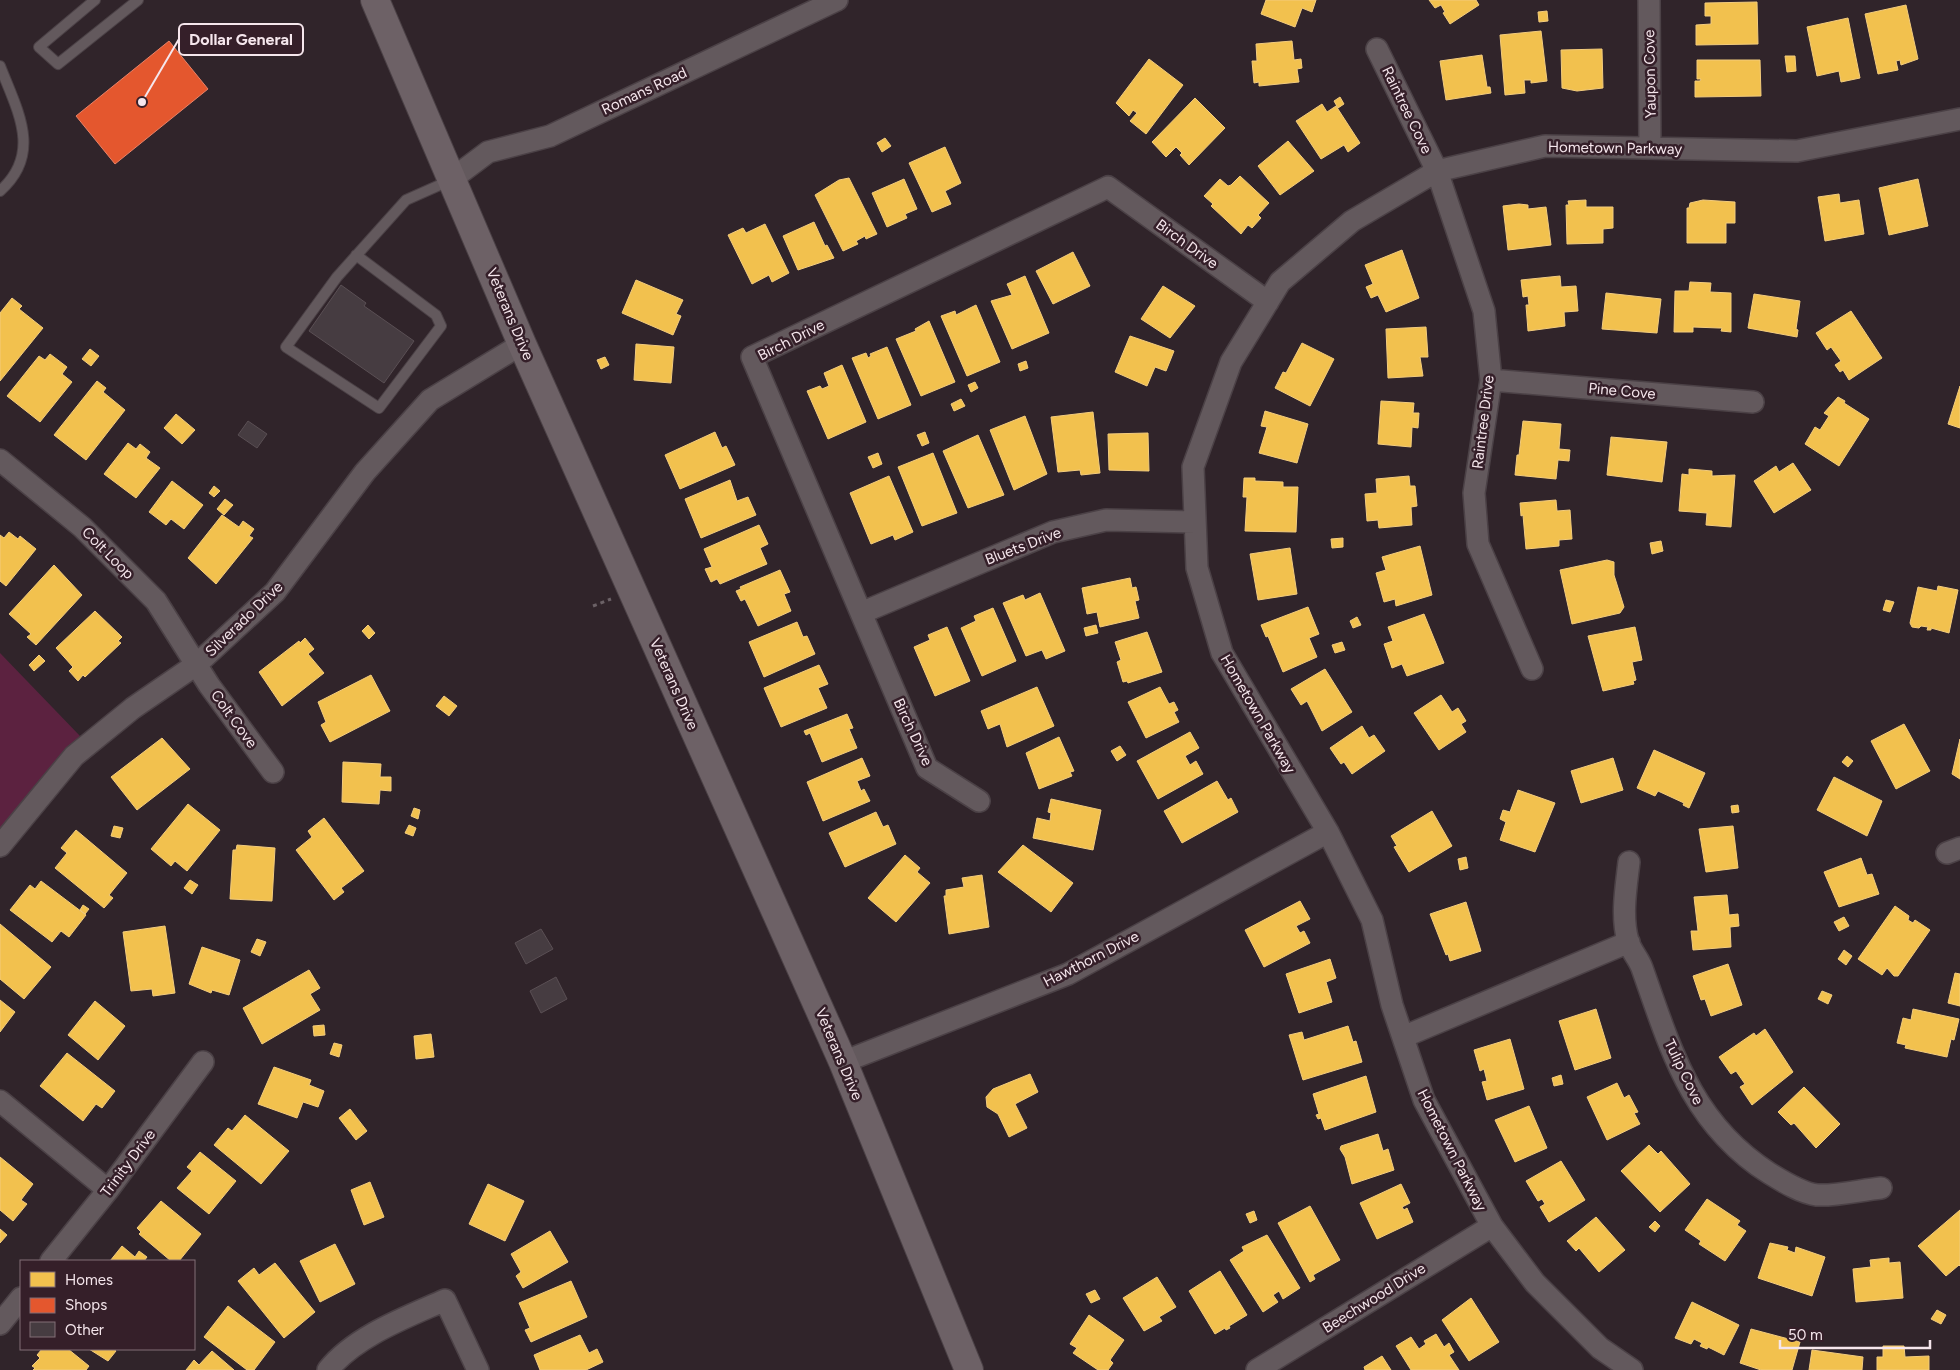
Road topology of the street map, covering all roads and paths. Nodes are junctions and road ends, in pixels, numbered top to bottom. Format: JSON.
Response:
{"nodes":[{"id":1,"x":95,"y":0,"type":"edge"},
{"id":2,"x":138,"y":0,"type":"edge"},
{"id":3,"x":375,"y":0,"type":"edge"},
{"id":4,"x":837,"y":0,"type":"edge"},
{"id":5,"x":1649,"y":0,"type":"edge"},
{"id":6,"x":1377,"y":49,"type":"dead end"},
{"id":7,"x":0,"y":66,"type":"edge"},
{"id":8,"x":1960,"y":119,"type":"edge"},
{"id":9,"x":1650,"y":148,"type":"junction"},
{"id":10,"x":1437,"y":171,"type":"junction"},
{"id":11,"x":452,"y":179,"type":"junction"},
{"id":12,"x":0,"y":191,"type":"edge"},
{"id":13,"x":356,"y":255,"type":"junction"},
{"id":14,"x":1268,"y":302,"type":"junction"},
{"id":15,"x":522,"y":344,"type":"junction"},
{"id":16,"x":1491,"y":380,"type":"junction"},
{"id":17,"x":1754,"y":402,"type":"dead end"},
{"id":18,"x":0,"y":460,"type":"edge"},
{"id":19,"x":1195,"y":522,"type":"junction"},
{"id":20,"x":861,"y":613,"type":"junction"},
{"id":21,"x":196,"y":664,"type":"junction"},
{"id":22,"x":1532,"y":669,"type":"dead end"},
{"id":23,"x":273,"y":772,"type":"dead end"},
{"id":24,"x":979,"y":801,"type":"dead end"},
{"id":25,"x":1328,"y":832,"type":"junction"},
{"id":26,"x":0,"y":846,"type":"edge"},
{"id":27,"x":1629,"y":862,"type":"dead end"},
{"id":28,"x":1628,"y":942,"type":"junction"},
{"id":29,"x":1403,"y":1037,"type":"junction"},
{"id":30,"x":203,"y":1062,"type":"dead end"},
{"id":31,"x":843,"y":1062,"type":"junction"},
{"id":32,"x":0,"y":1101,"type":"edge"},
{"id":33,"x":1881,"y":1188,"type":"dead end"},
{"id":34,"x":108,"y":1190,"type":"junction"},
{"id":35,"x":1492,"y":1226,"type":"junction"},
{"id":36,"x":52,"y":1260,"type":"edge"},
{"id":37,"x":20,"y":1299,"type":"edge"},
{"id":38,"x":0,"y":1324,"type":"edge"},
{"id":39,"x":328,"y":1370,"type":"edge"},
{"id":40,"x":478,"y":1370,"type":"edge"},
{"id":41,"x":969,"y":1370,"type":"edge"},
{"id":42,"x":1257,"y":1370,"type":"edge"},
{"id":43,"x":1632,"y":1370,"type":"edge"}],
"edges":[{"from":1,"to":2,"type":"lane"},
{"from":3,"to":11,"type":"main road","name":"Veterans Drive"},
{"from":4,"to":11,"type":"street","name":"Romans Road"},
{"from":5,"to":9,"type":"street","name":"Yaupon Cove"},
{"from":6,"to":10,"type":"street","name":"Raintree Cove"},
{"from":7,"to":12,"type":"lane"},
{"from":8,"to":9,"type":"street","name":"Hometown Parkway"},
{"from":9,"to":10,"type":"street","name":"Hometown Parkway"},
{"from":10,"to":14,"type":"street","name":"Hometown Parkway"},
{"from":10,"to":16,"type":"street","name":"Raintree Drive"},
{"from":11,"to":13,"type":"lane"},
{"from":11,"to":15,"type":"main road","name":"Veterans Drive"},
{"from":13,"to":13,"type":"lane"},
{"from":14,"to":19,"type":"street","name":"Hometown Parkway"},
{"from":14,"to":20,"type":"street","name":"Birch Drive"},
{"from":15,"to":21,"type":"street","name":"Silverado Drive"},
{"from":15,"to":31,"type":"main road","name":"Veterans Drive"},
{"from":16,"to":17,"type":"street","name":"Pine Cove"},
{"from":16,"to":22,"type":"street","name":"Raintree Drive"},
{"from":18,"to":21,"type":"street","name":"Colt Loop"},
{"from":19,"to":20,"type":"street","name":"Bluets Drive"},
{"from":19,"to":25,"type":"street","name":"Hometown Parkway"},
{"from":20,"to":24,"type":"street","name":"Birch Drive"},
{"from":21,"to":23,"type":"street","name":"Colt Cove"},
{"from":21,"to":26,"type":"street","name":"Silverado Drive"},
{"from":25,"to":29,"type":"street","name":"Hometown Parkway"},
{"from":25,"to":31,"type":"street","name":"Hawthorn Drive"},
{"from":27,"to":28,"type":"street","name":"Tulip Cove"},
{"from":28,"to":29,"type":"street"},
{"from":28,"to":33,"type":"street","name":"Tulip Cove"},
{"from":29,"to":35,"type":"street","name":"Hometown Parkway"},
{"from":30,"to":34,"type":"street","name":"Trinity Drive"},
{"from":31,"to":41,"type":"main road","name":"Veterans Drive"},
{"from":32,"to":34,"type":"street"},
{"from":34,"to":36,"type":"street","name":"Trinity Drive"},
{"from":35,"to":42,"type":"street","name":"Beechwood Drive"},
{"from":35,"to":43,"type":"street","name":"Hometown Parkway"},
{"from":37,"to":38,"type":"street"},
{"from":39,"to":40,"type":"street"}]}
